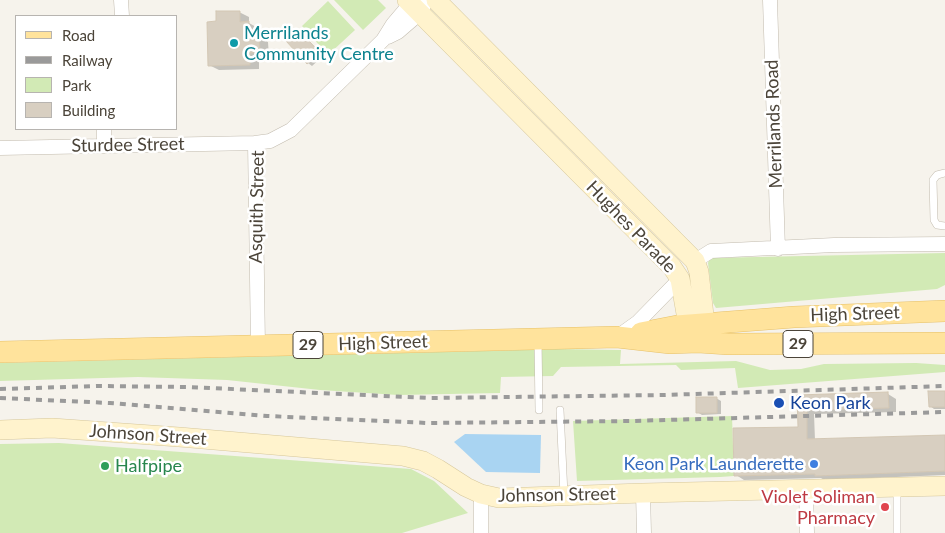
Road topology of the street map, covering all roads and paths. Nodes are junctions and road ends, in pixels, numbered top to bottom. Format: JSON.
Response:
{"nodes":[{"id":1,"x":122,"y":0,"type":"edge"},
{"id":2,"x":436,"y":0,"type":"edge"},
{"id":3,"x":770,"y":0,"type":"edge"},
{"id":4,"x":417,"y":3,"type":"edge"},
{"id":5,"x":122,"y":15,"type":"edge"},
{"id":6,"x":104,"y":130,"type":"edge"},
{"id":7,"x":255,"y":143,"type":"junction"},
{"id":8,"x":104,"y":146,"type":"junction"},
{"id":9,"x":0,"y":148,"type":"edge"},
{"id":10,"x":945,"y":173,"type":"edge"},
{"id":11,"x":659,"y":225,"type":"junction"},
{"id":12,"x":945,"y":226,"type":"edge"},
{"id":13,"x":646,"y":239,"type":"junction"},
{"id":14,"x":945,"y":244,"type":"edge"},
{"id":15,"x":778,"y":249,"type":"junction"},
{"id":16,"x":695,"y":261,"type":"junction"},
{"id":17,"x":680,"y":278,"type":"junction"},
{"id":18,"x":945,"y":301,"type":"edge"},
{"id":19,"x":936,"y":311,"type":"edge"},
{"id":20,"x":697,"y":331,"type":"junction"},
{"id":21,"x":616,"y":337,"type":"junction"},
{"id":22,"x":538,"y":338,"type":"junction"},
{"id":23,"x":945,"y":343,"type":"edge"},
{"id":24,"x":258,"y":346,"type":"junction"},
{"id":25,"x":0,"y":352,"type":"edge"},
{"id":26,"x":539,"y":410,"type":"dead end"},
{"id":27,"x":560,"y":410,"type":"dead end"},
{"id":28,"x":0,"y":430,"type":"edge"},
{"id":29,"x":945,"y":486,"type":"edge"},
{"id":30,"x":897,"y":487,"type":"junction"},
{"id":31,"x":806,"y":488,"type":"junction"},
{"id":32,"x":643,"y":493,"type":"junction"},
{"id":33,"x":481,"y":494,"type":"junction"},
{"id":34,"x":564,"y":495,"type":"junction"},
{"id":35,"x":481,"y":533,"type":"edge"},
{"id":36,"x":644,"y":533,"type":"edge"},
{"id":37,"x":807,"y":533,"type":"edge"},
{"id":38,"x":897,"y":533,"type":"edge"}],
"edges":[{"from":1,"to":5,"type":"street"},
{"from":2,"to":11,"type":"street","name":"Hughes Parade"},
{"from":3,"to":15,"type":"street","name":"Merrilands Road"},
{"from":4,"to":7,"type":"street","name":"Asquith Street"},
{"from":4,"to":13,"type":"street","name":"Hughes Parade"},
{"from":6,"to":8,"type":"street"},
{"from":7,"to":8,"type":"street","name":"Sturdee Street"},
{"from":7,"to":24,"type":"street","name":"Asquith Street"},
{"from":8,"to":9,"type":"street","name":"Sturdee Street"},
{"from":10,"to":12,"type":"lane"},
{"from":11,"to":13,"type":"street"},
{"from":11,"to":16,"type":"street","name":"Hughes Parade"},
{"from":13,"to":17,"type":"street","name":"Hughes Parade"},
{"from":14,"to":15,"type":"street"},
{"from":15,"to":16,"type":"street"},
{"from":16,"to":20,"type":"street","name":"Hughes Parade"},
{"from":17,"to":20,"type":"street","name":"Hughes Parade"},
{"from":17,"to":21,"type":"street"},
{"from":18,"to":19,"type":"main road"},
{"from":19,"to":20,"type":"main road","name":"High Street","number":"29"},
{"from":20,"to":21,"type":"main road","name":"High Street","number":"29"},
{"from":20,"to":23,"type":"main road","name":"High Street","number":"29"},
{"from":21,"to":22,"type":"main road","name":"High Street","number":"29"},
{"from":22,"to":24,"type":"main road","name":"High Street","number":"29"},
{"from":22,"to":26,"type":"lane"},
{"from":24,"to":25,"type":"main road","name":"High Street","number":"29"},
{"from":27,"to":34,"type":"lane"},
{"from":28,"to":33,"type":"street","name":"Johnson Street"},
{"from":29,"to":30,"type":"street","name":"Johnson Street"},
{"from":30,"to":31,"type":"street","name":"Johnson Street"},
{"from":30,"to":38,"type":"lane"},
{"from":31,"to":32,"type":"street","name":"Johnson Street"},
{"from":31,"to":37,"type":"street"},
{"from":32,"to":34,"type":"street","name":"Johnson Street"},
{"from":32,"to":36,"type":"street"},
{"from":33,"to":34,"type":"street","name":"Johnson Street"},
{"from":33,"to":35,"type":"street"}]}
